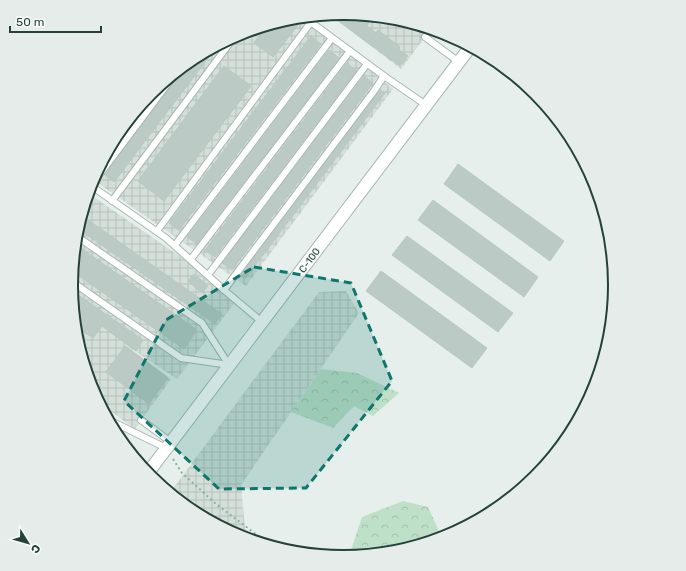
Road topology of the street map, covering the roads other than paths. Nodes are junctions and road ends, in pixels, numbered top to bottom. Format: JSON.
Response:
{"nodes":[{"id":1,"x":311,"y":22,"type":"joint"},
{"id":2,"x":425,"y":37,"type":"dead end"},
{"id":3,"x":332,"y":38,"type":"junction"},
{"id":4,"x":227,"y":46,"type":"edge"},
{"id":5,"x":350,"y":51,"type":"junction"},
{"id":6,"x":467,"y":51,"type":"edge"},
{"id":7,"x":459,"y":62,"type":"junction"},
{"id":8,"x":367,"y":64,"type":"junction"},
{"id":9,"x":384,"y":76,"type":"junction"},
{"id":10,"x":162,"y":92,"type":"edge"},
{"id":11,"x":426,"y":105,"type":"junction"},
{"id":12,"x":106,"y":166,"type":"edge"},
{"id":13,"x":96,"y":190,"type":"edge"},
{"id":14,"x":112,"y":201,"type":"junction"},
{"id":15,"x":157,"y":231,"type":"junction"},
{"id":16,"x":82,"y":239,"type":"edge"},
{"id":17,"x":175,"y":246,"type":"junction"},
{"id":18,"x":191,"y":260,"type":"junction"},
{"id":19,"x":208,"y":275,"type":"junction"},
{"id":20,"x":78,"y":286,"type":"edge"},
{"id":21,"x":224,"y":290,"type":"junction"},
{"id":22,"x":262,"y":322,"type":"junction"},
{"id":23,"x":230,"y":365,"type":"junction"},
{"id":24,"x":141,"y":420,"type":"dead end"},
{"id":25,"x":116,"y":423,"type":"edge"},
{"id":26,"x":169,"y":445,"type":"junction"},
{"id":27,"x":151,"y":469,"type":"edge"}],
"edges":[{"from":1,"to":3,"type":"lane"},
{"from":1,"to":15,"type":"lane"},
{"from":2,"to":7,"type":"lane"},
{"from":3,"to":5,"type":"lane"},
{"from":3,"to":17,"type":"lane"},
{"from":4,"to":14,"type":"lane"},
{"from":5,"to":8,"type":"lane"},
{"from":5,"to":18,"type":"lane"},
{"from":6,"to":7,"type":"street","name":"С-100"},
{"from":7,"to":11,"type":"street","name":"С-100"},
{"from":8,"to":9,"type":"lane"},
{"from":8,"to":19,"type":"lane"},
{"from":9,"to":11,"type":"lane"},
{"from":9,"to":21,"type":"lane"},
{"from":10,"to":12,"type":"lane"},
{"from":11,"to":22,"type":"street","name":"С-100"},
{"from":13,"to":14,"type":"lane"},
{"from":14,"to":15,"type":"lane"},
{"from":15,"to":17,"type":"lane"},
{"from":16,"to":23,"type":"lane"},
{"from":17,"to":18,"type":"lane"},
{"from":18,"to":19,"type":"lane"},
{"from":19,"to":21,"type":"lane"},
{"from":20,"to":23,"type":"lane"},
{"from":21,"to":22,"type":"lane"},
{"from":22,"to":23,"type":"street","name":"С-100"},
{"from":23,"to":26,"type":"street","name":"С-100"},
{"from":24,"to":26,"type":"lane"},
{"from":25,"to":26,"type":"lane"},
{"from":26,"to":27,"type":"street","name":"С-100"}]}
